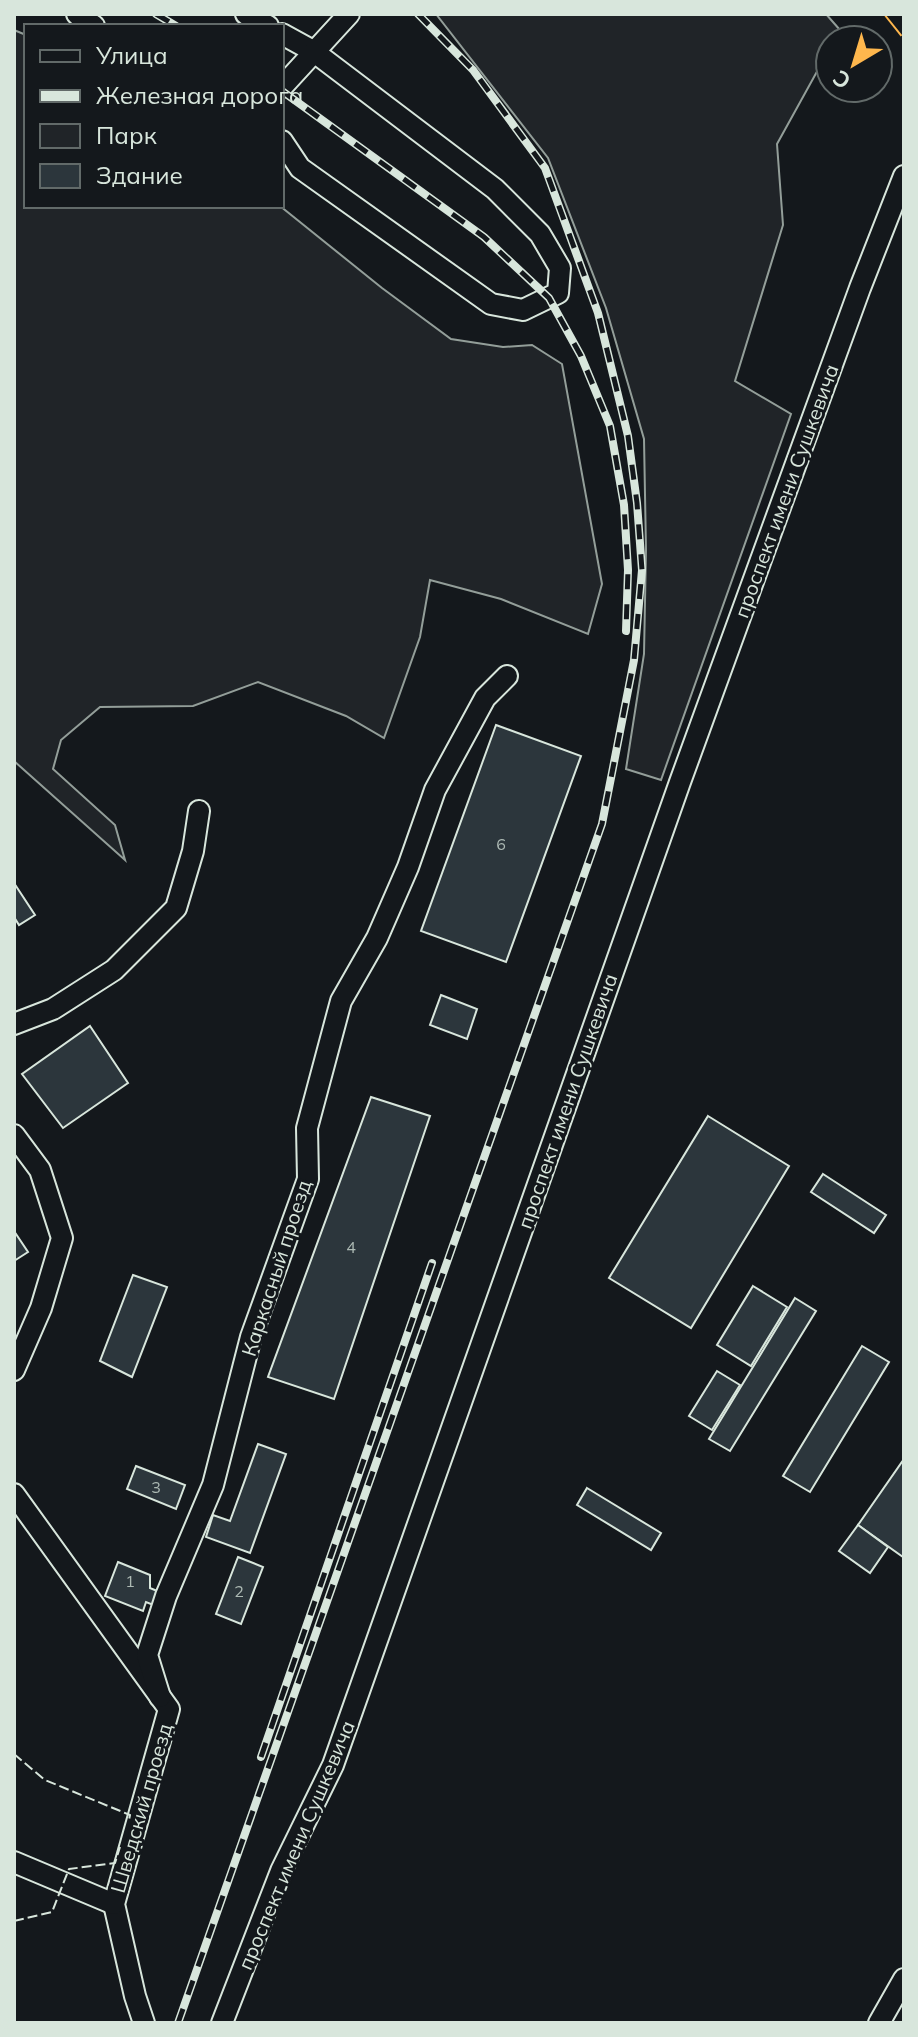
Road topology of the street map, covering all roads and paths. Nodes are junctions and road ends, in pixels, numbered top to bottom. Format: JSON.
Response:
{"nodes":[{"id":1,"x":246,"y":14,"type":"edge"},
{"id":2,"x":349,"y":14,"type":"edge"},
{"id":3,"x":264,"y":24,"type":"edge"},
{"id":4,"x":284,"y":35,"type":"edge"},
{"id":5,"x":313,"y":51,"type":"junction"},
{"id":6,"x":284,"y":85,"type":"edge"},
{"id":7,"x":284,"y":144,"type":"edge"},
{"id":8,"x":904,"y":176,"type":"edge"},
{"id":9,"x":507,"y":676,"type":"dead end"},
{"id":10,"x":199,"y":811,"type":"dead end"},
{"id":11,"x":14,"y":1024,"type":"edge"},
{"id":12,"x":14,"y":1135,"type":"edge"},
{"id":13,"x":14,"y":1370,"type":"edge"},
{"id":14,"x":14,"y":1494,"type":"edge"},
{"id":15,"x":160,"y":1697,"type":"junction"},
{"id":16,"x":14,"y":1862,"type":"edge"},
{"id":17,"x":114,"y":1904,"type":"junction"},
{"id":18,"x":904,"y":1979,"type":"edge"},
{"id":19,"x":144,"y":2023,"type":"edge"},
{"id":20,"x":222,"y":2023,"type":"edge"},
{"id":21,"x":879,"y":2023,"type":"edge"}],
"edges":[{"from":1,"to":3,"type":"street"},
{"from":2,"to":5,"type":"street"},
{"from":4,"to":5,"type":"street"},
{"from":5,"to":6,"type":"street"},
{"from":5,"to":7,"type":"street"},
{"from":8,"to":20,"type":"street","name":"проспект имени Сушкевича"},
{"from":9,"to":15,"type":"street","name":"Каркасный проезд"},
{"from":10,"to":11,"type":"street"},
{"from":12,"to":13,"type":"street"},
{"from":14,"to":15,"type":"street","name":"Шведский проезд"},
{"from":15,"to":17,"type":"street","name":"Шведский проезд"},
{"from":16,"to":17,"type":"street"},
{"from":17,"to":19,"type":"street","name":"Шведский проезд"},
{"from":18,"to":21,"type":"street"}]}
